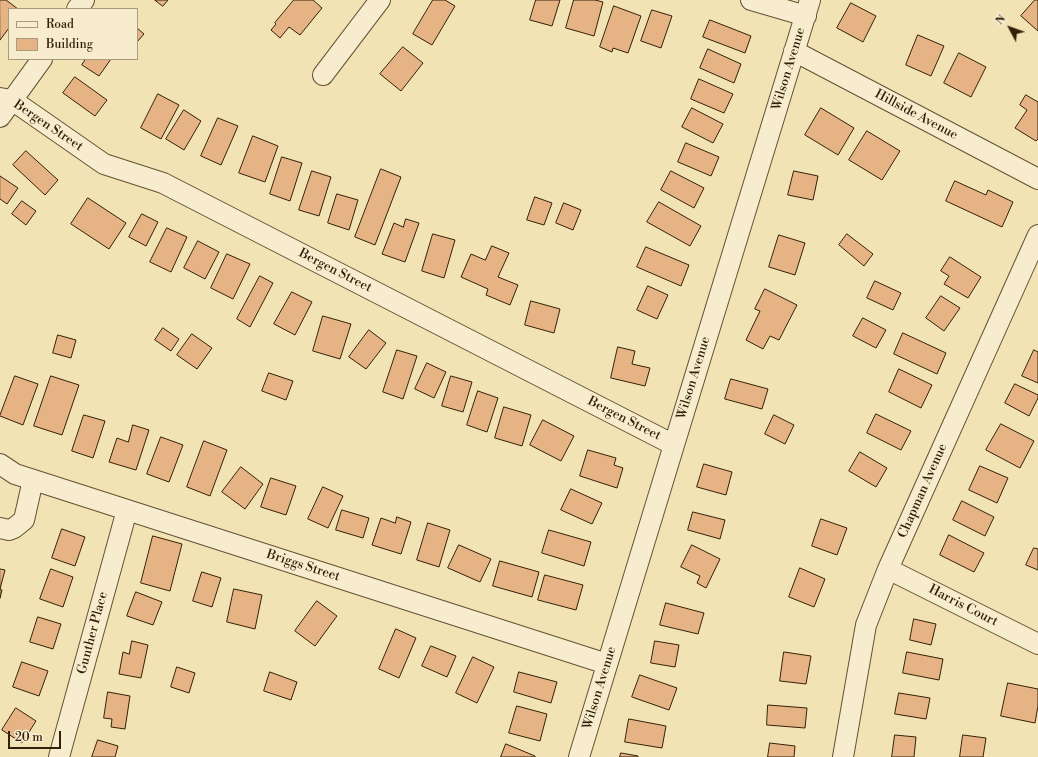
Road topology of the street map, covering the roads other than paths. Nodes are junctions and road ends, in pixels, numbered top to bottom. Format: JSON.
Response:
{"nodes":[{"id":1,"x":84,"y":0,"type":"edge"},
{"id":2,"x":380,"y":0,"type":"edge"},
{"id":3,"x":751,"y":0,"type":"edge"},
{"id":4,"x":78,"y":8,"type":"edge"},
{"id":5,"x":808,"y":8,"type":"edge"},
{"id":6,"x":794,"y":51,"type":"junction"},
{"id":7,"x":41,"y":60,"type":"edge"},
{"id":8,"x":323,"y":75,"type":"dead end"},
{"id":9,"x":6,"y":99,"type":"edge"},
{"id":10,"x":0,"y":117,"type":"edge"},
{"id":11,"x":1038,"y":178,"type":"edge"},
{"id":12,"x":1038,"y":235,"type":"edge"},
{"id":13,"x":674,"y":445,"type":"junction"},
{"id":14,"x":0,"y":464,"type":"edge"},
{"id":15,"x":33,"y":480,"type":"junction"},
{"id":16,"x":127,"y":510,"type":"junction"},
{"id":17,"x":0,"y":528,"type":"edge"},
{"id":18,"x":888,"y":569,"type":"junction"},
{"id":19,"x":1038,"y":644,"type":"edge"},
{"id":20,"x":607,"y":664,"type":"junction"},
{"id":21,"x":59,"y":757,"type":"edge"},
{"id":22,"x":579,"y":757,"type":"edge"},
{"id":23,"x":843,"y":757,"type":"edge"}],
"edges":[{"from":1,"to":4,"type":"street"},
{"from":2,"to":8,"type":"street"},
{"from":3,"to":5,"type":"street"},
{"from":5,"to":6,"type":"street","name":"Wilson Avenue"},
{"from":6,"to":11,"type":"street","name":"Hillside Avenue"},
{"from":6,"to":13,"type":"street","name":"Wilson Avenue"},
{"from":7,"to":9,"type":"street"},
{"from":9,"to":10,"type":"street"},
{"from":9,"to":13,"type":"street","name":"Bergen Street"},
{"from":12,"to":18,"type":"street","name":"Chapman Avenue"},
{"from":13,"to":20,"type":"street","name":"Wilson Avenue"},
{"from":14,"to":15,"type":"street","name":"Briggs Street"},
{"from":15,"to":16,"type":"street","name":"Briggs Street"},
{"from":15,"to":17,"type":"street"},
{"from":16,"to":20,"type":"street","name":"Briggs Street"},
{"from":16,"to":21,"type":"street","name":"Gunther Place"},
{"from":18,"to":19,"type":"street","name":"Harris Court"},
{"from":18,"to":23,"type":"street","name":"Chapman Avenue"},
{"from":20,"to":22,"type":"street","name":"Wilson Avenue"}]}
